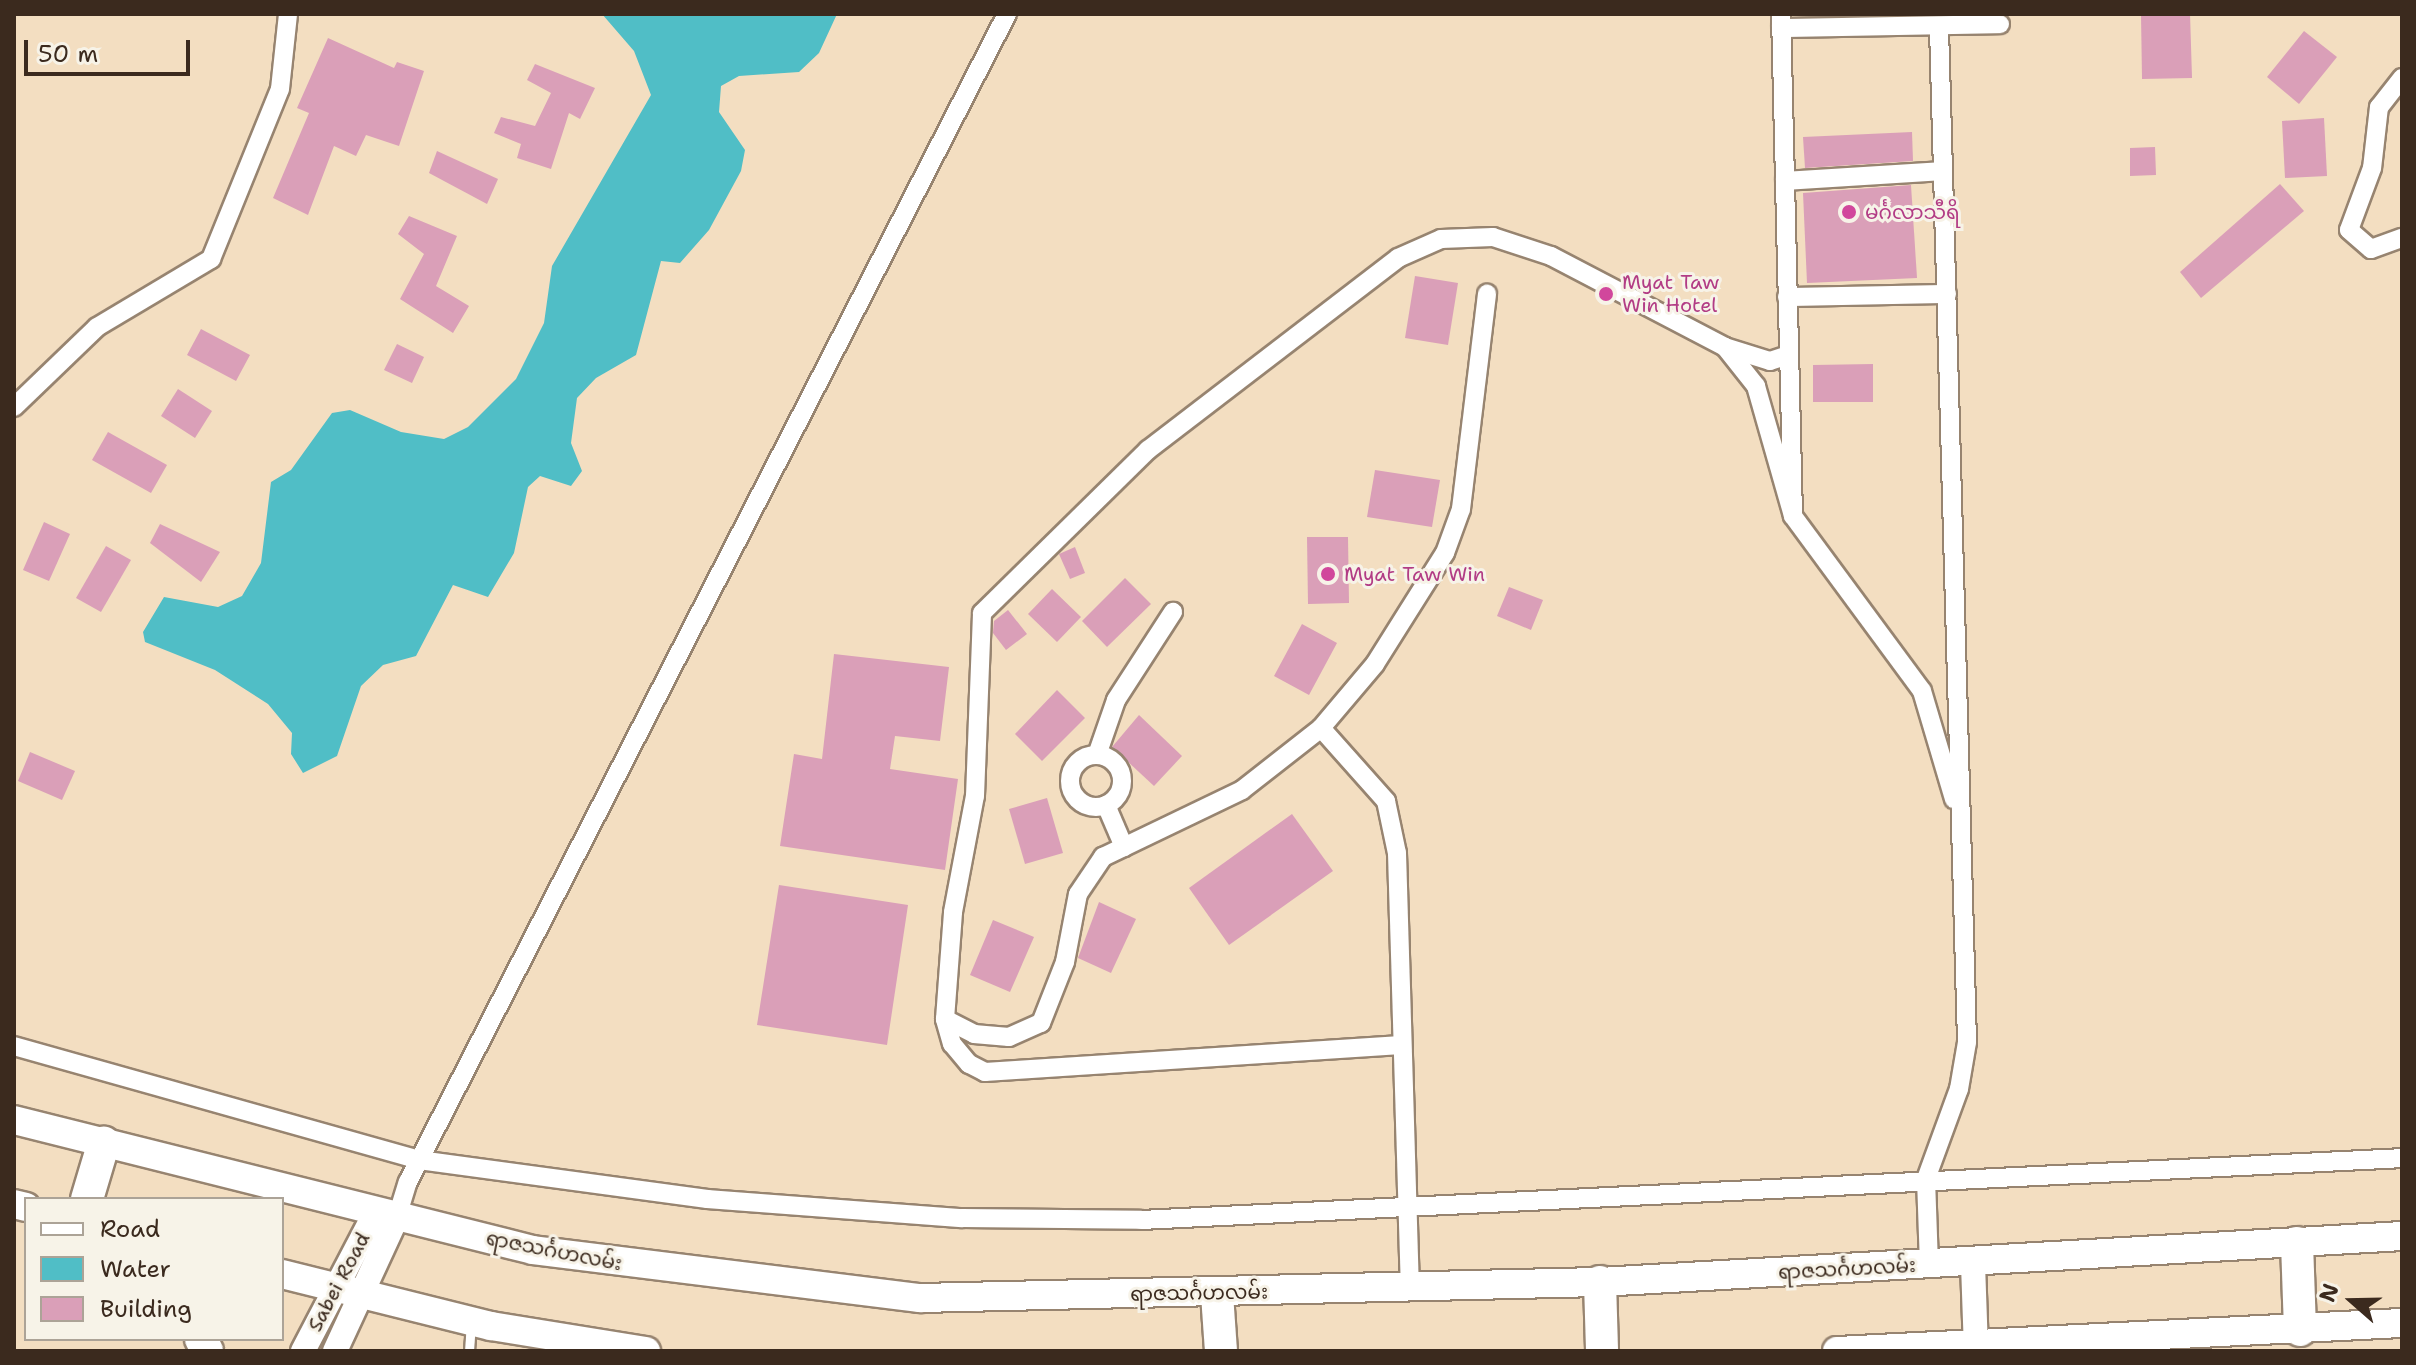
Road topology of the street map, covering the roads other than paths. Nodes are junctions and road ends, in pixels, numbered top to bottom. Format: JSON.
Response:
{"nodes":[{"id":1,"x":288,"y":14,"type":"edge"},
{"id":2,"x":1007,"y":14,"type":"edge"},
{"id":3,"x":1980,"y":18,"type":"edge"},
{"id":4,"x":1781,"y":21,"type":"edge"},
{"id":5,"x":2000,"y":24,"type":"dead end"},
{"id":6,"x":1939,"y":26,"type":"junction"},
{"id":7,"x":2402,"y":78,"type":"edge"},
{"id":8,"x":1943,"y":171,"type":"junction"},
{"id":9,"x":1785,"y":181,"type":"junction"},
{"id":10,"x":2402,"y":238,"type":"edge"},
{"id":11,"x":1487,"y":294,"type":"dead end"},
{"id":12,"x":1947,"y":294,"type":"junction"},
{"id":13,"x":1787,"y":297,"type":"junction"},
{"id":14,"x":1725,"y":347,"type":"junction"},
{"id":15,"x":1788,"y":355,"type":"junction"},
{"id":16,"x":14,"y":407,"type":"edge"},
{"id":17,"x":1793,"y":516,"type":"junction"},
{"id":18,"x":1173,"y":612,"type":"dead end"},
{"id":19,"x":1321,"y":728,"type":"junction"},
{"id":20,"x":1097,"y":755,"type":"junction"},
{"id":21,"x":1106,"y":805,"type":"junction"},
{"id":22,"x":1961,"y":825,"type":"junction"},
{"id":23,"x":1124,"y":847,"type":"junction"},
{"id":24,"x":945,"y":1019,"type":"junction"},
{"id":25,"x":1401,"y":1045,"type":"junction"},
{"id":26,"x":14,"y":1046,"type":"edge"},
{"id":27,"x":14,"y":1120,"type":"edge"},
{"id":28,"x":104,"y":1142,"type":"junction"},
{"id":29,"x":2402,"y":1158,"type":"edge"},
{"id":30,"x":419,"y":1160,"type":"junction"},
{"id":31,"x":1926,"y":1179,"type":"junction"},
{"id":32,"x":88,"y":1197,"type":"edge"},
{"id":33,"x":1408,"y":1208,"type":"junction"},
{"id":34,"x":386,"y":1215,"type":"junction"},
{"id":35,"x":2402,"y":1236,"type":"edge"},
{"id":36,"x":2297,"y":1243,"type":"junction"},
{"id":37,"x":1973,"y":1264,"type":"junction"},
{"id":38,"x":1929,"y":1265,"type":"junction"},
{"id":39,"x":284,"y":1275,"type":"edge"},
{"id":40,"x":1600,"y":1282,"type":"junction"},
{"id":41,"x":1410,"y":1287,"type":"junction"},
{"id":42,"x":348,"y":1292,"type":"junction"},
{"id":43,"x":1217,"y":1294,"type":"junction"},
{"id":44,"x":471,"y":1321,"type":"junction"},
{"id":45,"x":2402,"y":1323,"type":"edge"},
{"id":46,"x":2300,"y":1330,"type":"junction"},
{"id":47,"x":2108,"y":1345,"type":"edge"},
{"id":48,"x":1976,"y":1348,"type":"edge"},
{"id":49,"x":303,"y":1351,"type":"edge"},
{"id":50,"x":335,"y":1351,"type":"edge"},
{"id":51,"x":469,"y":1351,"type":"edge"},
{"id":52,"x":646,"y":1351,"type":"edge"},
{"id":53,"x":1221,"y":1351,"type":"edge"},
{"id":54,"x":1602,"y":1351,"type":"edge"},
{"id":55,"x":1837,"y":1351,"type":"edge"}],
"edges":[{"from":1,"to":16,"type":"street"},
{"from":2,"to":30,"type":"street"},
{"from":3,"to":5,"type":"street"},
{"from":3,"to":6,"type":"street"},
{"from":4,"to":6,"type":"street"},
{"from":4,"to":9,"type":"street"},
{"from":6,"to":8,"type":"street"},
{"from":7,"to":10,"type":"street"},
{"from":8,"to":9,"type":"street"},
{"from":8,"to":12,"type":"street"},
{"from":9,"to":13,"type":"street"},
{"from":11,"to":19,"type":"street"},
{"from":12,"to":13,"type":"street"},
{"from":12,"to":22,"type":"street"},
{"from":13,"to":15,"type":"street"},
{"from":14,"to":15,"type":"street"},
{"from":14,"to":17,"type":"street"},
{"from":14,"to":24,"type":"street"},
{"from":15,"to":17,"type":"street"},
{"from":17,"to":22,"type":"street"},
{"from":18,"to":20,"type":"street"},
{"from":19,"to":23,"type":"street"},
{"from":19,"to":25,"type":"street"},
{"from":20,"to":21,"type":"street"},
{"from":20,"to":21,"type":"street"},
{"from":21,"to":23,"type":"street"},
{"from":22,"to":31,"type":"street"},
{"from":23,"to":24,"type":"street"},
{"from":24,"to":25,"type":"street"},
{"from":25,"to":33,"type":"street"},
{"from":26,"to":30,"type":"street"},
{"from":27,"to":28,"type":"main road","name":"ရာဇသင်္ဂဟလမ်း"},
{"from":28,"to":32,"type":"highway"},
{"from":28,"to":34,"type":"main road","name":"ရာဇသင်္ဂဟလမ်း"},
{"from":29,"to":31,"type":"street"},
{"from":30,"to":33,"type":"street"},
{"from":30,"to":34,"type":"street"},
{"from":31,"to":33,"type":"street"},
{"from":31,"to":38,"type":"street"},
{"from":33,"to":41,"type":"street"},
{"from":34,"to":42,"type":"street","name":"Sabei Road"},
{"from":34,"to":43,"type":"main road","name":"ရာဇသင်္ဂဟလမ်း"},
{"from":35,"to":36,"type":"main road","name":"ရာဇသင်္ဂဟလမ်း"},
{"from":36,"to":37,"type":"main road","name":"ရာဇသင်္ဂဟလမ်း"},
{"from":36,"to":46,"type":"highway"},
{"from":37,"to":38,"type":"main road","name":"ရာဇသင်္ဂဟလမ်း"},
{"from":37,"to":48,"type":"street"},
{"from":38,"to":40,"type":"main road","name":"ရာဇသင်္ဂဟလမ်း"},
{"from":39,"to":42,"type":"main road"},
{"from":40,"to":41,"type":"main road","name":"ရာဇသင်္ဂဟလမ်း"},
{"from":40,"to":54,"type":"highway"},
{"from":41,"to":43,"type":"main road","name":"ရာဇသင်္ဂဟလမ်း"},
{"from":42,"to":44,"type":"main road"},
{"from":42,"to":49,"type":"street","name":"Sabei Road"},
{"from":42,"to":50,"type":"street","name":"Sabei Road"},
{"from":43,"to":53,"type":"highway"},
{"from":44,"to":51,"type":"lane"},
{"from":44,"to":52,"type":"main road"},
{"from":45,"to":46,"type":"main road"},
{"from":46,"to":47,"type":"main road"},
{"from":47,"to":48,"type":"main road"},
{"from":48,"to":55,"type":"main road"}]}
